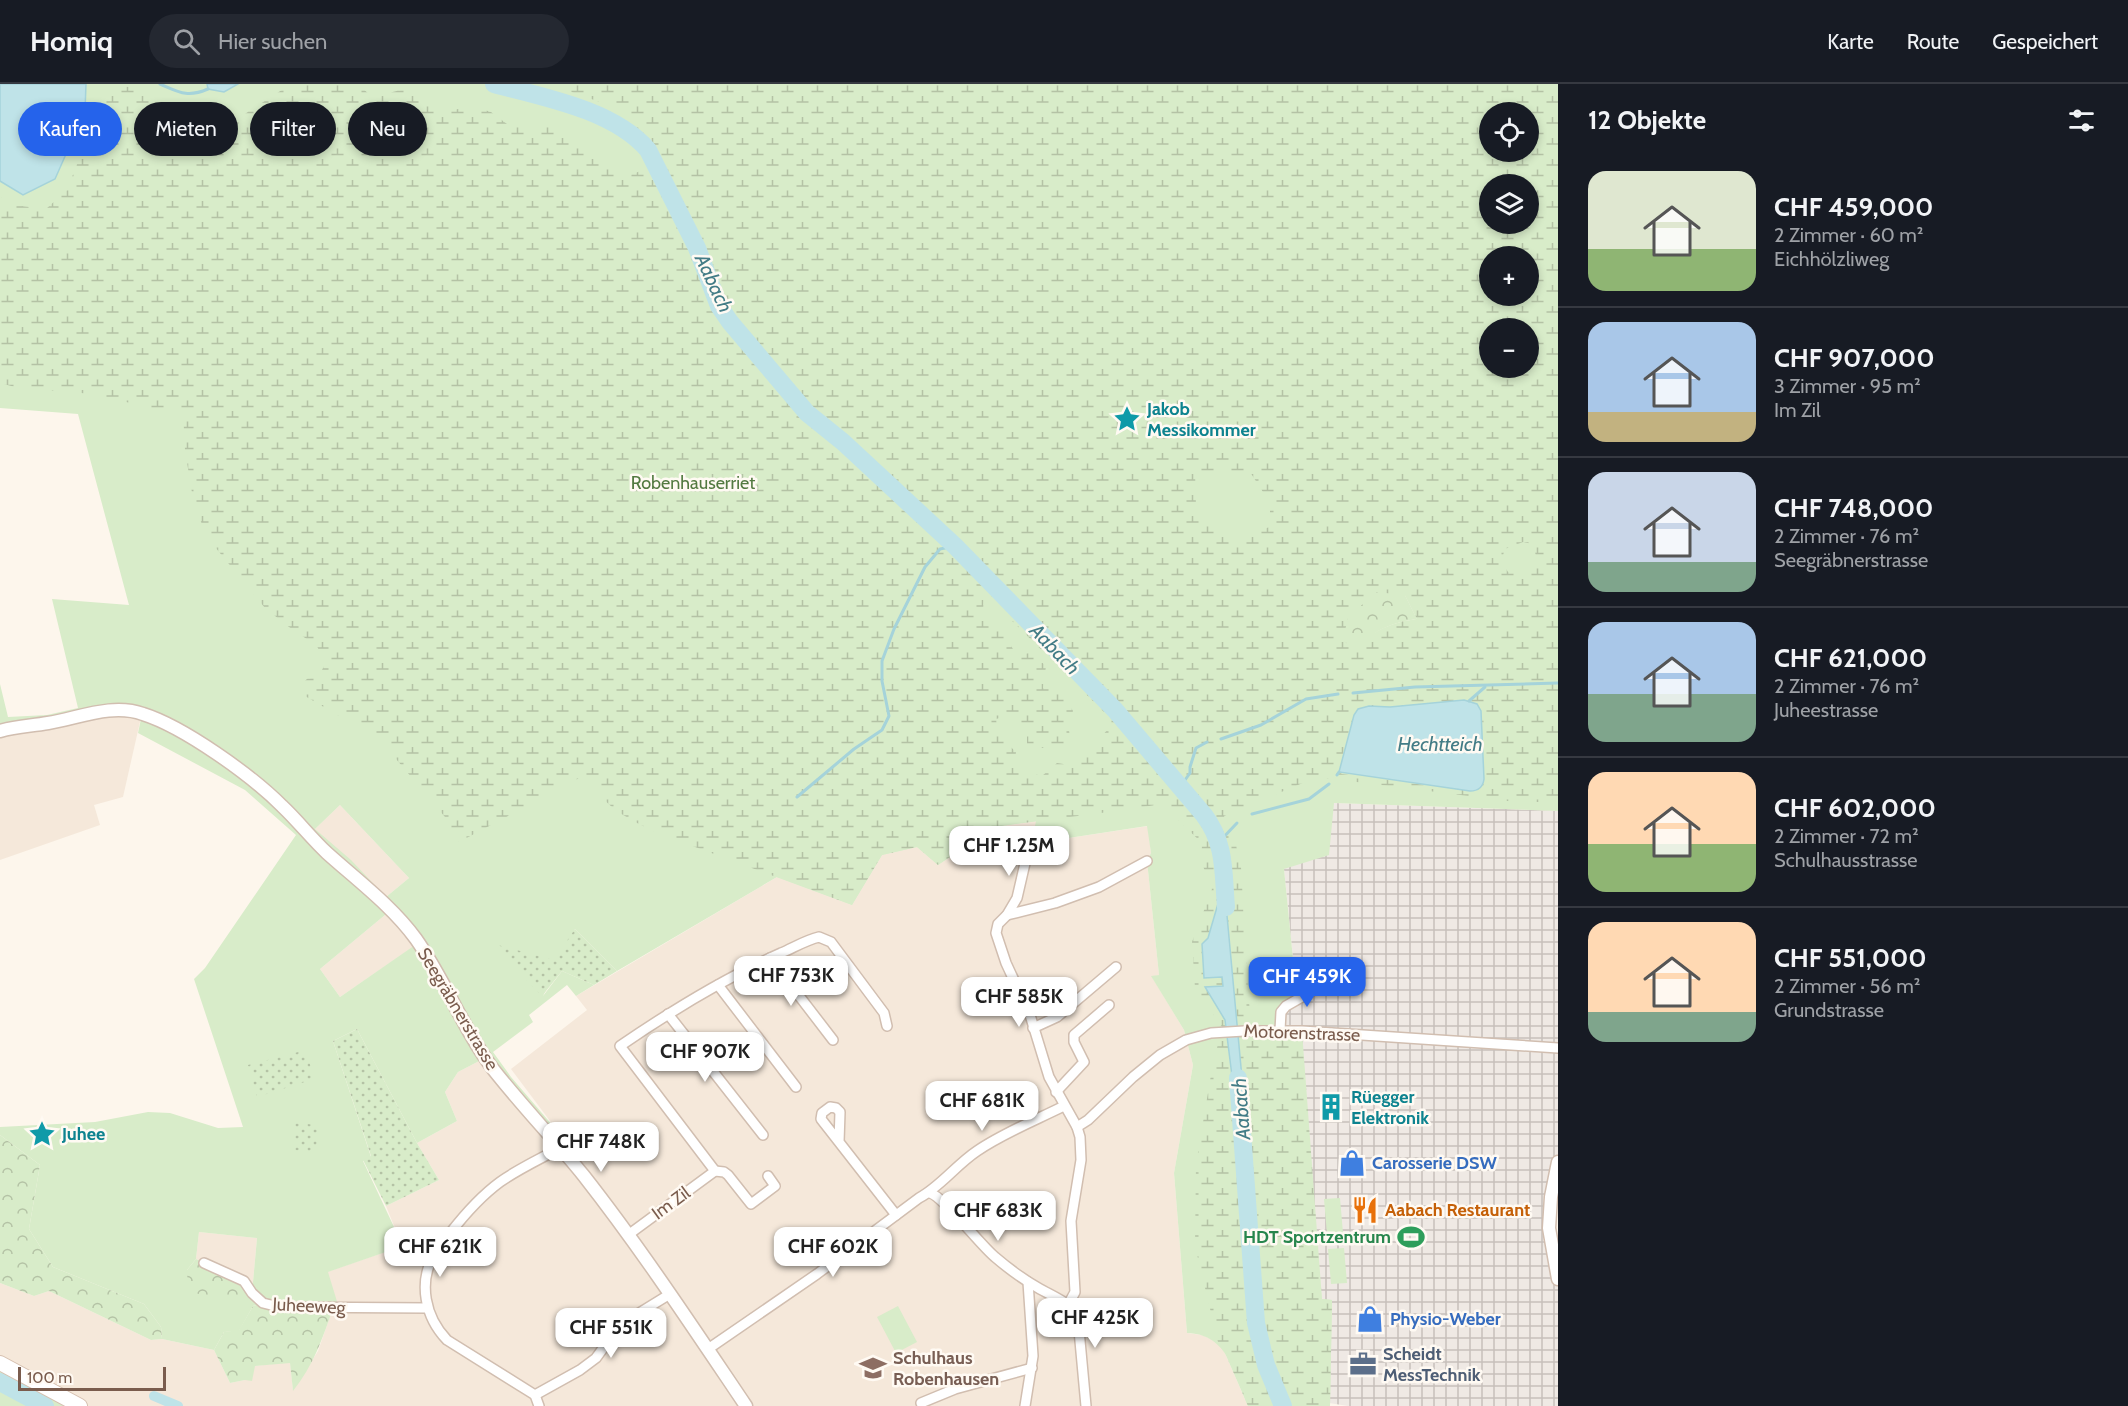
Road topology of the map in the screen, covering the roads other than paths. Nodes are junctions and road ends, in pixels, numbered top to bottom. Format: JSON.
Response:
{"nodes":[{"id":1,"x":0,"y":731,"type":"edge"},
{"id":2,"x":1029,"y":846,"type":"dead end"},
{"id":3,"x":1147,"y":861,"type":"dead end"},
{"id":4,"x":1007,"y":915,"type":"junction"},
{"id":5,"x":770,"y":958,"type":"junction"},
{"id":6,"x":1116,"y":967,"type":"dead end"},
{"id":7,"x":1328,"y":982,"type":"dead end"},
{"id":8,"x":718,"y":985,"type":"junction"},
{"id":9,"x":1109,"y":1005,"type":"dead end"},
{"id":10,"x":668,"y":1014,"type":"junction"},
{"id":11,"x":887,"y":1026,"type":"dead end"},
{"id":12,"x":1033,"y":1028,"type":"junction"},
{"id":13,"x":1280,"y":1030,"type":"junction"},
{"id":14,"x":833,"y":1040,"type":"dead end"},
{"id":15,"x":1558,"y":1048,"type":"edge"},
{"id":16,"x":796,"y":1087,"type":"dead end"},
{"id":17,"x":1056,"y":1092,"type":"junction"},
{"id":18,"x":1064,"y":1106,"type":"junction"},
{"id":19,"x":1077,"y":1127,"type":"junction"},
{"id":20,"x":763,"y":1136,"type":"dead end"},
{"id":21,"x":839,"y":1142,"type":"dead end"},
{"id":22,"x":560,"y":1148,"type":"junction"},
{"id":23,"x":1558,"y":1162,"type":"edge"},
{"id":24,"x":715,"y":1171,"type":"junction"},
{"id":25,"x":768,"y":1176,"type":"dead end"},
{"id":26,"x":930,"y":1193,"type":"junction"},
{"id":27,"x":896,"y":1215,"type":"junction"},
{"id":28,"x":628,"y":1235,"type":"junction"},
{"id":29,"x":204,"y":1263,"type":"dead end"},
{"id":30,"x":1558,"y":1279,"type":"edge"},
{"id":31,"x":1029,"y":1282,"type":"junction"},
{"id":32,"x":670,"y":1294,"type":"junction"},
{"id":33,"x":1068,"y":1305,"type":"junction"},
{"id":34,"x":427,"y":1308,"type":"junction"},
{"id":35,"x":708,"y":1349,"type":"junction"},
{"id":36,"x":0,"y":1363,"type":"edge"},
{"id":37,"x":1032,"y":1368,"type":"junction"},
{"id":38,"x":535,"y":1395,"type":"junction"},
{"id":39,"x":921,"y":1403,"type":"dead end"},
{"id":40,"x":80,"y":1406,"type":"edge"},
{"id":41,"x":539,"y":1406,"type":"edge"},
{"id":42,"x":746,"y":1406,"type":"edge"},
{"id":43,"x":1025,"y":1406,"type":"edge"},
{"id":44,"x":1086,"y":1406,"type":"edge"}],
"edges":[{"from":1,"to":22,"type":"street","name":"Seegräbnerstrasse"},
{"from":2,"to":4,"type":"street"},
{"from":3,"to":4,"type":"street"},
{"from":4,"to":12,"type":"street"},
{"from":5,"to":8,"type":"street"},
{"from":5,"to":11,"type":"street"},
{"from":5,"to":14,"type":"street"},
{"from":6,"to":12,"type":"street"},
{"from":7,"to":13,"type":"street"},
{"from":8,"to":10,"type":"street"},
{"from":8,"to":16,"type":"street"},
{"from":9,"to":17,"type":"street"},
{"from":10,"to":20,"type":"street"},
{"from":10,"to":24,"type":"street"},
{"from":12,"to":17,"type":"street"},
{"from":13,"to":15,"type":"street","name":"Motorenstrasse"},
{"from":13,"to":19,"type":"street","name":"Motorenstrasse"},
{"from":17,"to":18,"type":"street"},
{"from":18,"to":19,"type":"street"},
{"from":18,"to":26,"type":"street"},
{"from":19,"to":33,"type":"street"},
{"from":21,"to":27,"type":"street"},
{"from":22,"to":28,"type":"street","name":"Seegräbnerstrasse"},
{"from":22,"to":34,"type":"street"},
{"from":23,"to":30,"type":"street"},
{"from":24,"to":25,"type":"street"},
{"from":24,"to":28,"type":"street","name":"Im Zil"},
{"from":26,"to":27,"type":"street"},
{"from":26,"to":31,"type":"street"},
{"from":27,"to":35,"type":"street"},
{"from":28,"to":32,"type":"street","name":"Seegräbnerstrasse"},
{"from":29,"to":34,"type":"street","name":"Juheeweg"},
{"from":31,"to":33,"type":"street"},
{"from":31,"to":37,"type":"street"},
{"from":32,"to":35,"type":"street","name":"Seegräbnerstrasse"},
{"from":32,"to":38,"type":"street"},
{"from":33,"to":44,"type":"street"},
{"from":34,"to":38,"type":"street"},
{"from":35,"to":42,"type":"street","name":"Seegräbnerstrasse"},
{"from":36,"to":40,"type":"main road"},
{"from":37,"to":39,"type":"street"},
{"from":37,"to":43,"type":"street"},
{"from":38,"to":41,"type":"street"}]}
